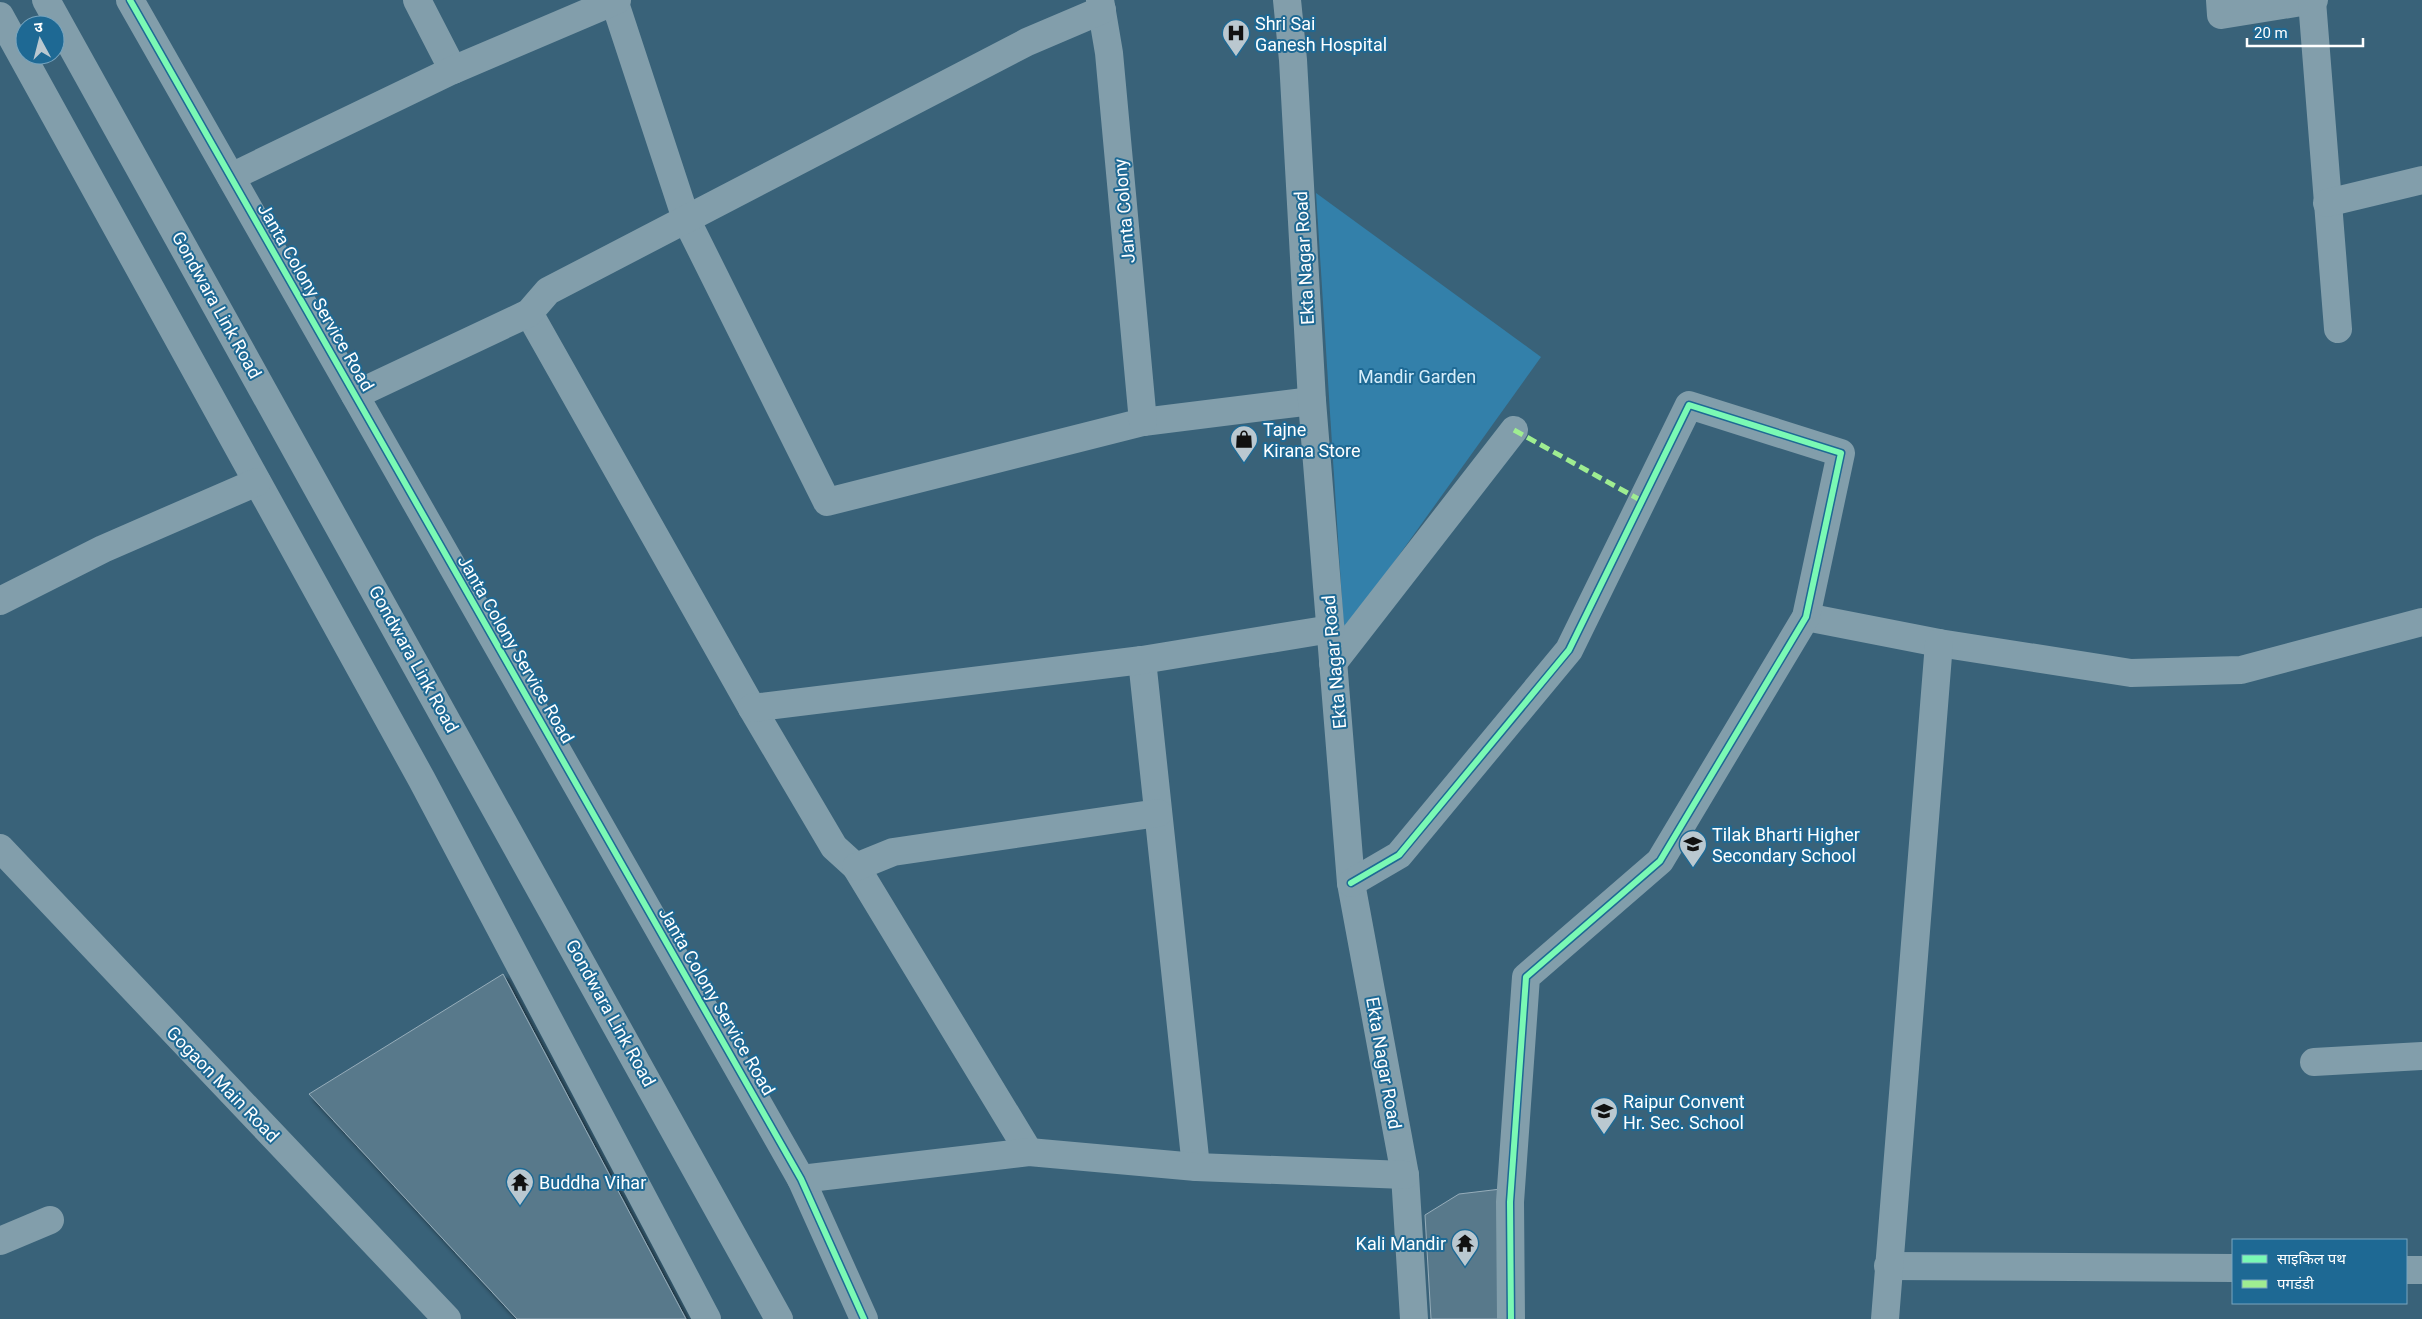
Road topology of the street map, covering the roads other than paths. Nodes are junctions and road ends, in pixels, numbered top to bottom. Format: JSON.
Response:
{"nodes":[{"id":1,"x":46,"y":0,"type":"edge"},
{"id":2,"x":130,"y":0,"type":"edge"},
{"id":3,"x":417,"y":0,"type":"edge"},
{"id":4,"x":615,"y":0,"type":"edge"},
{"id":5,"x":1287,"y":0,"type":"edge"},
{"id":6,"x":2220,"y":0,"type":"edge"},
{"id":7,"x":2313,"y":0,"type":"edge"},
{"id":8,"x":1101,"y":5,"type":"edge"},
{"id":9,"x":0,"y":16,"type":"edge"},
{"id":10,"x":453,"y":70,"type":"junction"},
{"id":11,"x":231,"y":178,"type":"junction"},
{"id":12,"x":2422,"y":180,"type":"edge"},
{"id":13,"x":2327,"y":203,"type":"junction"},
{"id":14,"x":686,"y":219,"type":"junction"},
{"id":15,"x":528,"y":313,"type":"junction"},
{"id":16,"x":2338,"y":329,"type":"dead end"},
{"id":17,"x":355,"y":395,"type":"junction"},
{"id":18,"x":1312,"y":402,"type":"junction"},
{"id":19,"x":1143,"y":422,"type":"junction"},
{"id":20,"x":1514,"y":430,"type":"dead end"},
{"id":21,"x":257,"y":482,"type":"junction"},
{"id":22,"x":0,"y":602,"type":"edge"},
{"id":23,"x":1806,"y":617,"type":"junction"},
{"id":24,"x":2422,"y":622,"type":"edge"},
{"id":25,"x":1331,"y":629,"type":"junction"},
{"id":26,"x":1939,"y":643,"type":"junction"},
{"id":27,"x":1142,"y":660,"type":"junction"},
{"id":28,"x":1334,"y":663,"type":"junction"},
{"id":29,"x":752,"y":708,"type":"junction"},
{"id":30,"x":1158,"y":813,"type":"junction"},
{"id":31,"x":0,"y":848,"type":"edge"},
{"id":32,"x":856,"y":866,"type":"junction"},
{"id":33,"x":1351,"y":883,"type":"junction"},
{"id":34,"x":2422,"y":1056,"type":"edge"},
{"id":35,"x":2314,"y":1062,"type":"dead end"},
{"id":36,"x":1029,"y":1152,"type":"junction"},
{"id":37,"x":1196,"y":1167,"type":"junction"},
{"id":38,"x":1405,"y":1175,"type":"junction"},
{"id":39,"x":801,"y":1179,"type":"junction"},
{"id":40,"x":50,"y":1220,"type":"dead end"},
{"id":41,"x":0,"y":1241,"type":"edge"},
{"id":42,"x":1888,"y":1266,"type":"junction"},
{"id":43,"x":2232,"y":1268,"type":"edge"},
{"id":44,"x":2407,"y":1270,"type":"edge"},
{"id":45,"x":2422,"y":1270,"type":"edge"},
{"id":46,"x":447,"y":1319,"type":"edge"},
{"id":47,"x":707,"y":1319,"type":"edge"},
{"id":48,"x":779,"y":1319,"type":"edge"},
{"id":49,"x":864,"y":1319,"type":"edge"},
{"id":50,"x":1414,"y":1319,"type":"edge"},
{"id":51,"x":1511,"y":1319,"type":"edge"},
{"id":52,"x":1885,"y":1319,"type":"edge"}],
"edges":[{"from":1,"to":48,"type":"street","name":"Gondwara Link Road"},
{"from":2,"to":11,"type":"street","name":"Janta Colony Service Road"},
{"from":3,"to":10,"type":"street"},
{"from":4,"to":10,"type":"street"},
{"from":4,"to":14,"type":"street"},
{"from":5,"to":18,"type":"street","name":"Ekta Nagar Road"},
{"from":6,"to":7,"type":"street"},
{"from":7,"to":13,"type":"street"},
{"from":8,"to":14,"type":"street"},
{"from":8,"to":19,"type":"street","name":"Janta Colony"},
{"from":9,"to":21,"type":"street"},
{"from":10,"to":11,"type":"street"},
{"from":11,"to":17,"type":"street","name":"Janta Colony Service Road"},
{"from":12,"to":13,"type":"street"},
{"from":13,"to":16,"type":"street"},
{"from":14,"to":15,"type":"street"},
{"from":14,"to":19,"type":"street"},
{"from":15,"to":17,"type":"street"},
{"from":15,"to":29,"type":"street"},
{"from":17,"to":39,"type":"street","name":"Janta Colony Service Road"},
{"from":18,"to":19,"type":"street"},
{"from":18,"to":25,"type":"street","name":"Ekta Nagar Road"},
{"from":20,"to":28,"type":"street"},
{"from":21,"to":22,"type":"street"},
{"from":21,"to":47,"type":"street"},
{"from":23,"to":26,"type":"street"},
{"from":23,"to":33,"type":"street"},
{"from":23,"to":51,"type":"street"},
{"from":24,"to":26,"type":"street"},
{"from":25,"to":27,"type":"street"},
{"from":25,"to":28,"type":"street","name":"Ekta Nagar Road"},
{"from":26,"to":42,"type":"street"},
{"from":27,"to":29,"type":"street"},
{"from":27,"to":30,"type":"street"},
{"from":28,"to":33,"type":"street","name":"Ekta Nagar Road"},
{"from":29,"to":32,"type":"street"},
{"from":30,"to":32,"type":"street"},
{"from":30,"to":37,"type":"street"},
{"from":31,"to":46,"type":"street","name":"Gogaon Main Road"},
{"from":32,"to":36,"type":"street"},
{"from":33,"to":38,"type":"street","name":"Ekta Nagar Road"},
{"from":34,"to":35,"type":"street"},
{"from":36,"to":37,"type":"street"},
{"from":36,"to":39,"type":"street"},
{"from":37,"to":38,"type":"street"},
{"from":38,"to":50,"type":"street","name":"Ekta Nagar Road"},
{"from":39,"to":49,"type":"street","name":"Janta Colony Service Road"},
{"from":40,"to":41,"type":"street"},
{"from":42,"to":43,"type":"street"},
{"from":42,"to":52,"type":"street"},
{"from":44,"to":45,"type":"street"}]}
